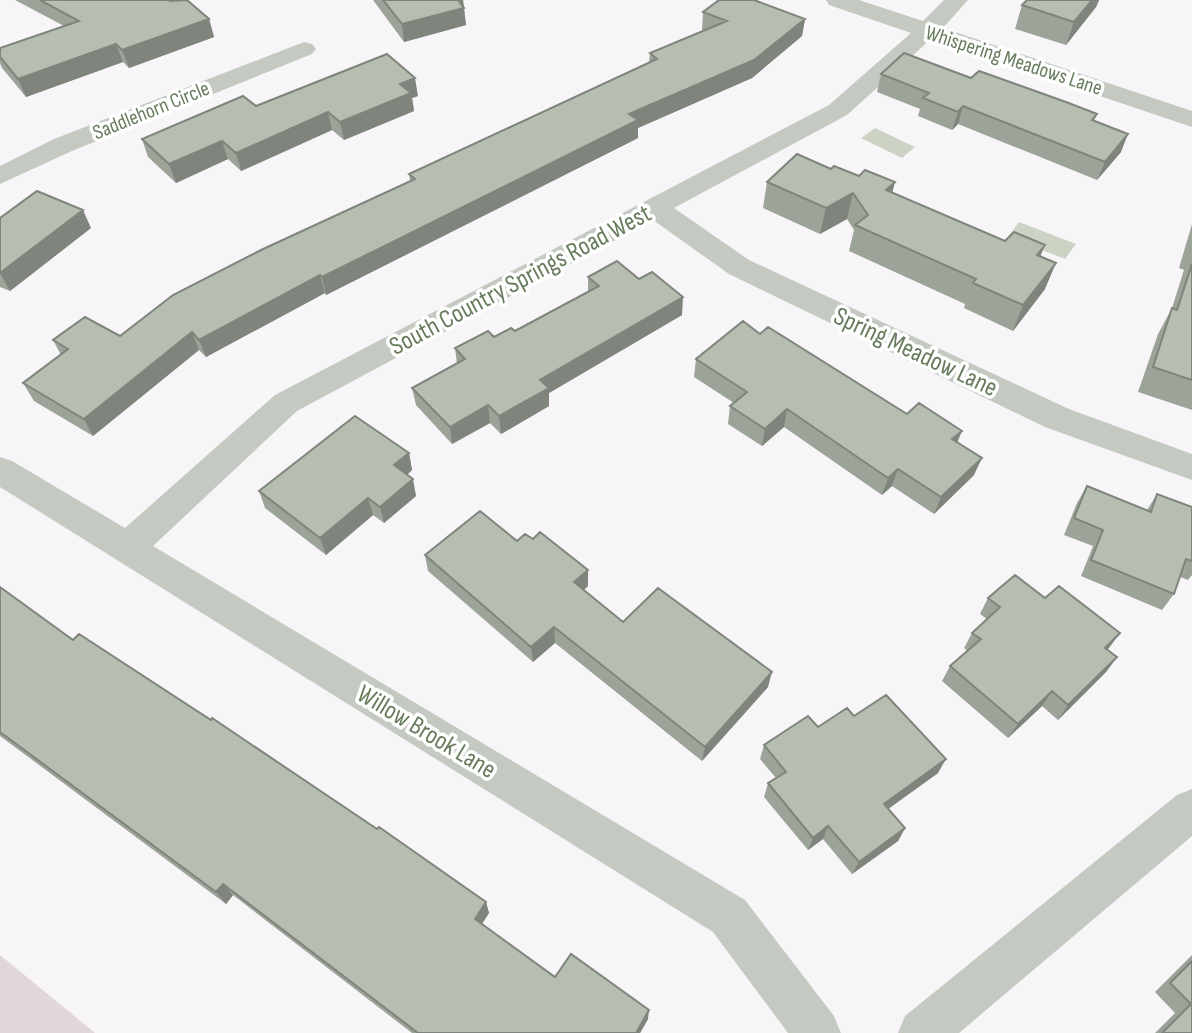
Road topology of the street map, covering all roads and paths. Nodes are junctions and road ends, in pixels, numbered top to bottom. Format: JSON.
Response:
{"nodes":[{"id":1,"x":837,"y":0,"type":"edge"},
{"id":2,"x":957,"y":0,"type":"edge"},
{"id":3,"x":927,"y":30,"type":"junction"},
{"id":4,"x":303,"y":49,"type":"dead end"},
{"id":5,"x":1192,"y":119,"type":"edge"},
{"id":6,"x":0,"y":176,"type":"edge"},
{"id":7,"x":654,"y":207,"type":"junction"},
{"id":8,"x":1192,"y":467,"type":"edge"},
{"id":9,"x":0,"y":470,"type":"edge"},
{"id":10,"x":127,"y":548,"type":"junction"},
{"id":11,"x":1192,"y":808,"type":"edge"},
{"id":12,"x":817,"y":1033,"type":"edge"},
{"id":13,"x":922,"y":1033,"type":"edge"}],
"edges":[{"from":1,"to":3,"type":"street","name":"Whispering Meadows Lane"},
{"from":2,"to":3,"type":"street","name":"South Country Springs Road West"},
{"from":3,"to":5,"type":"street","name":"Whispering Meadows Lane"},
{"from":3,"to":7,"type":"street","name":"South Country Springs Road West"},
{"from":4,"to":6,"type":"street","name":"Saddlehorn Circle"},
{"from":7,"to":8,"type":"street","name":"Spring Meadow Lane"},
{"from":7,"to":10,"type":"street","name":"South Country Springs Road West"},
{"from":9,"to":10,"type":"street","name":"Willow Brook Lane"},
{"from":10,"to":12,"type":"street","name":"Willow Brook Lane"},
{"from":11,"to":13,"type":"street"}]}
